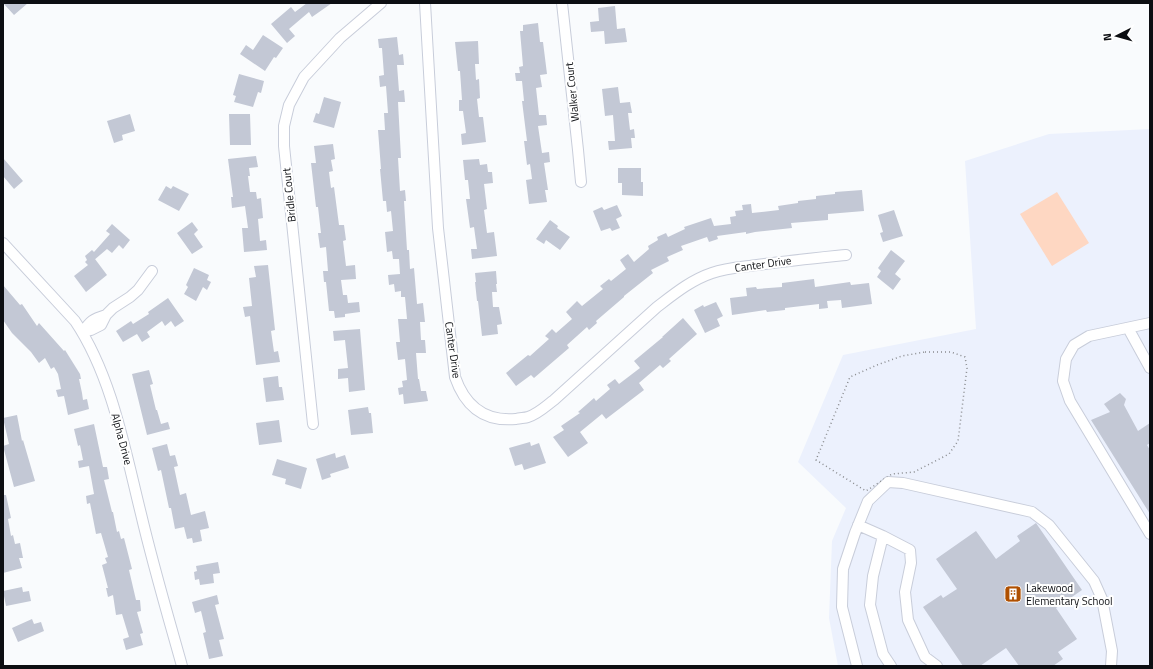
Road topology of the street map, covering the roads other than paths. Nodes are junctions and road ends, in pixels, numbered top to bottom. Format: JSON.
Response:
{"nodes":[{"id":1,"x":381,"y":3,"type":"edge"},
{"id":2,"x":425,"y":3,"type":"edge"},
{"id":3,"x":562,"y":3,"type":"edge"},
{"id":4,"x":581,"y":182,"type":"dead end"},
{"id":5,"x":3,"y":242,"type":"edge"},
{"id":6,"x":846,"y":255,"type":"dead end"},
{"id":7,"x":152,"y":271,"type":"dead end"},
{"id":8,"x":1150,"y":323,"type":"edge"},
{"id":9,"x":1128,"y":328,"type":"junction"},
{"id":10,"x":83,"y":332,"type":"junction"},
{"id":11,"x":1148,"y":362,"type":"edge"},
{"id":12,"x":313,"y":424,"type":"dead end"},
{"id":13,"x":858,"y":525,"type":"junction"},
{"id":14,"x":1150,"y":534,"type":"edge"},
{"id":15,"x":882,"y":536,"type":"junction"},
{"id":16,"x":1111,"y":662,"type":"edge"},
{"id":17,"x":182,"y":666,"type":"edge"},
{"id":18,"x":857,"y":666,"type":"edge"},
{"id":19,"x":891,"y":666,"type":"edge"},
{"id":20,"x":937,"y":666,"type":"edge"},
{"id":21,"x":1120,"y":666,"type":"edge"}],
"edges":[{"from":1,"to":12,"type":"street","name":"Bridle Court"},
{"from":2,"to":6,"type":"street","name":"Canter Drive"},
{"from":3,"to":4,"type":"street","name":"Walker Court"},
{"from":5,"to":10,"type":"street","name":"Alpha Drive"},
{"from":7,"to":10,"type":"street"},
{"from":8,"to":9,"type":"street"},
{"from":9,"to":11,"type":"street"},
{"from":9,"to":14,"type":"street"},
{"from":10,"to":17,"type":"street","name":"Alpha Drive"},
{"from":13,"to":15,"type":"street"},
{"from":13,"to":16,"type":"street"},
{"from":13,"to":18,"type":"street"},
{"from":15,"to":19,"type":"street"},
{"from":15,"to":20,"type":"street"},
{"from":16,"to":21,"type":"street"}]}
